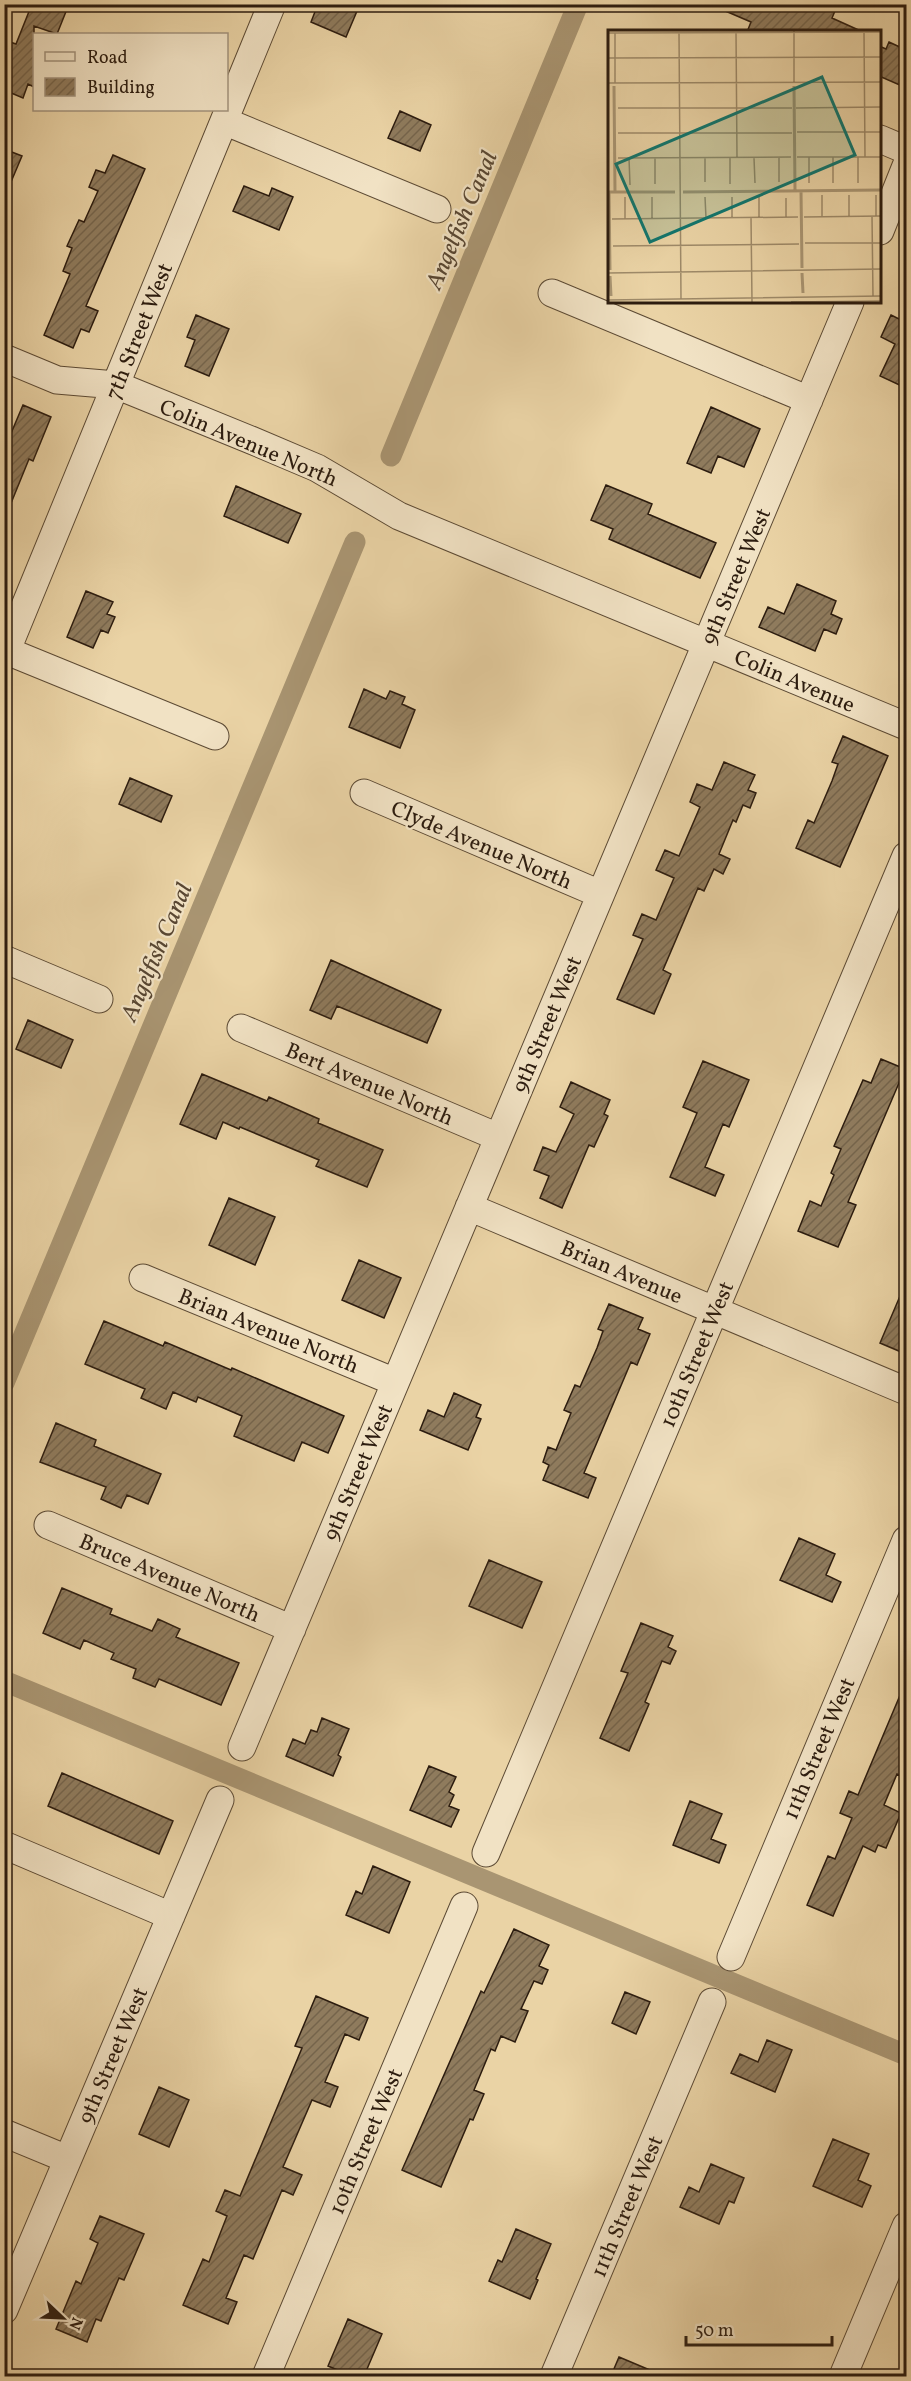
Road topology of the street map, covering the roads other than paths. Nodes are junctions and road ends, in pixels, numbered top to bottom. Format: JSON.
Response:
{"nodes":[{"id":1,"x":272,"y":4,"type":"edge"},
{"id":2,"x":224,"y":121,"type":"junction"},
{"id":3,"x":881,"y":140,"type":"edge"},
{"id":4,"x":906,"y":150,"type":"edge"},
{"id":5,"x":906,"y":166,"type":"edge"},
{"id":6,"x":437,"y":209,"type":"dead end"},
{"id":7,"x":881,"y":226,"type":"edge"},
{"id":8,"x":552,"y":293,"type":"dead end"},
{"id":9,"x":850,"y":303,"type":"edge"},
{"id":10,"x":4,"y":358,"type":"edge"},
{"id":11,"x":116,"y":385,"type":"junction"},
{"id":12,"x":809,"y":400,"type":"junction"},
{"id":13,"x":584,"y":594,"type":"joint"},
{"id":14,"x":707,"y":643,"type":"junction"},
{"id":15,"x":6,"y":654,"type":"edge"},
{"id":16,"x":906,"y":726,"type":"edge"},
{"id":17,"x":215,"y":736,"type":"dead end"},
{"id":18,"x":364,"y":793,"type":"dead end"},
{"id":19,"x":906,"y":856,"type":"edge"},
{"id":20,"x":600,"y":894,"type":"junction"},
{"id":21,"x":4,"y":959,"type":"edge"},
{"id":22,"x":99,"y":999,"type":"dead end"},
{"id":23,"x":241,"y":1028,"type":"dead end"},
{"id":24,"x":498,"y":1137,"type":"junction"},
{"id":25,"x":469,"y":1207,"type":"junction"},
{"id":26,"x":143,"y":1278,"type":"dead end"},
{"id":27,"x":714,"y":1310,"type":"junction"},
{"id":28,"x":395,"y":1382,"type":"junction"},
{"id":29,"x":906,"y":1391,"type":"edge"},
{"id":30,"x":48,"y":1525,"type":"dead end"},
{"id":31,"x":906,"y":1540,"type":"edge"},
{"id":32,"x":292,"y":1629,"type":"junction"},
{"id":33,"x":242,"y":1747,"type":"dead end"},
{"id":34,"x":220,"y":1800,"type":"dead end"},
{"id":35,"x":4,"y":1845,"type":"edge"},
{"id":36,"x":486,"y":1853,"type":"dead end"},
{"id":37,"x":464,"y":1906,"type":"dead end"},
{"id":38,"x":171,"y":1916,"type":"junction"},
{"id":39,"x":731,"y":1957,"type":"dead end"},
{"id":40,"x":712,"y":2002,"type":"dead end"},
{"id":41,"x":4,"y":2133,"type":"edge"},
{"id":42,"x":68,"y":2159,"type":"junction"},
{"id":43,"x":906,"y":2226,"type":"edge"},
{"id":44,"x":4,"y":2310,"type":"edge"},
{"id":45,"x":266,"y":2376,"type":"edge"},
{"id":46,"x":554,"y":2376,"type":"edge"},
{"id":47,"x":843,"y":2376,"type":"edge"}],
"edges":[{"from":1,"to":2,"type":"street","name":"7th Street West"},
{"from":2,"to":6,"type":"street"},
{"from":2,"to":11,"type":"street","name":"7th Street West"},
{"from":3,"to":4,"type":"street"},
{"from":5,"to":7,"type":"street"},
{"from":8,"to":12,"type":"street"},
{"from":9,"to":12,"type":"street","name":"9th Street West"},
{"from":10,"to":11,"type":"street","name":"Colin Avenue North"},
{"from":11,"to":13,"type":"street","name":"Colin Avenue North"},
{"from":11,"to":15,"type":"street","name":"7th Street West"},
{"from":12,"to":14,"type":"street","name":"9th Street West"},
{"from":13,"to":14,"type":"street","name":"Colin Avenue"},
{"from":14,"to":16,"type":"street","name":"Colin Avenue"},
{"from":14,"to":20,"type":"street","name":"9th Street West"},
{"from":15,"to":17,"type":"street"},
{"from":18,"to":20,"type":"street","name":"Clyde Avenue North"},
{"from":19,"to":27,"type":"street","name":"10th Street West"},
{"from":20,"to":24,"type":"street","name":"9th Street West"},
{"from":21,"to":22,"type":"street"},
{"from":23,"to":24,"type":"street","name":"Bert Avenue North"},
{"from":24,"to":25,"type":"street","name":"9th Street West"},
{"from":25,"to":27,"type":"street","name":"Brian Avenue"},
{"from":25,"to":28,"type":"street","name":"9th Street West"},
{"from":26,"to":28,"type":"street","name":"Brian Avenue North"},
{"from":27,"to":29,"type":"street","name":"Brian Avenue"},
{"from":27,"to":36,"type":"street","name":"10th Street West"},
{"from":28,"to":32,"type":"street","name":"9th Street West"},
{"from":30,"to":32,"type":"street","name":"Bruce Avenue North"},
{"from":31,"to":39,"type":"street","name":"11th Street West"},
{"from":32,"to":33,"type":"street","name":"9th Street West"},
{"from":34,"to":38,"type":"street","name":"9th Street West"},
{"from":35,"to":38,"type":"street"},
{"from":37,"to":45,"type":"street","name":"10th Street West"},
{"from":38,"to":42,"type":"street","name":"9th Street West"},
{"from":40,"to":46,"type":"street","name":"11th Street West"},
{"from":41,"to":42,"type":"street"},
{"from":42,"to":44,"type":"street","name":"9th Street West"},
{"from":43,"to":47,"type":"street"}]}
